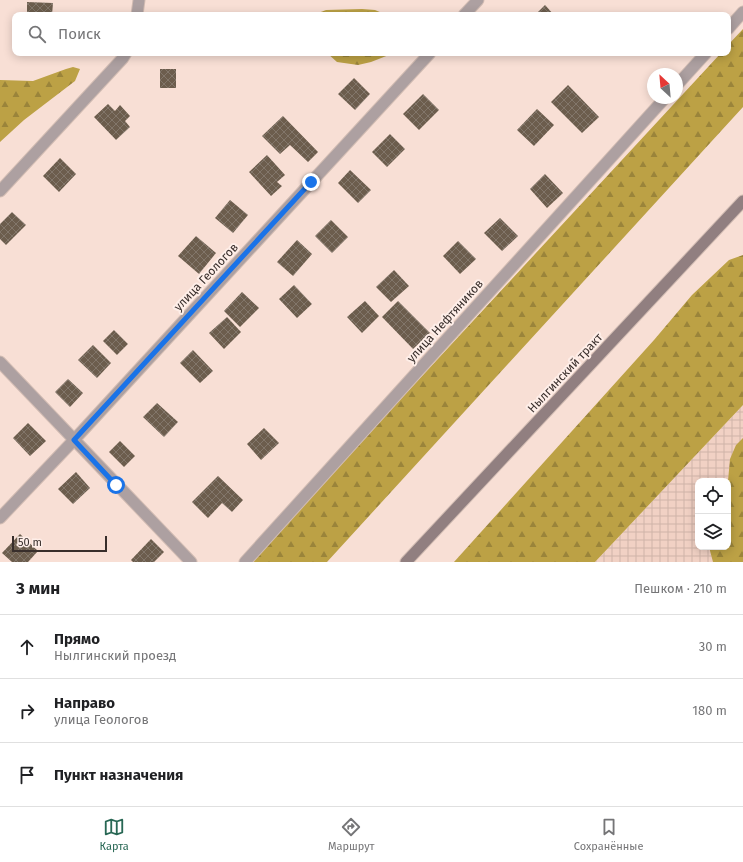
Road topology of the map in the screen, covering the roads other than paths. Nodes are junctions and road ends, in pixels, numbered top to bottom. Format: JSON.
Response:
{"nodes":[{"id":1,"x":139,"y":0,"type":"edge"},
{"id":2,"x":478,"y":0,"type":"edge"},
{"id":3,"x":137,"y":12,"type":"edge"},
{"id":4,"x":467,"y":12,"type":"edge"},
{"id":5,"x":743,"y":12,"type":"edge"},
{"id":6,"x":731,"y":26,"type":"edge"},
{"id":7,"x":124,"y":56,"type":"edge"},
{"id":8,"x":427,"y":56,"type":"edge"},
{"id":9,"x":703,"y":56,"type":"edge"},
{"id":10,"x":683,"y":78,"type":"edge"},
{"id":11,"x":660,"y":104,"type":"edge"},
{"id":12,"x":0,"y":191,"type":"edge"},
{"id":13,"x":743,"y":201,"type":"edge"},
{"id":14,"x":0,"y":362,"type":"edge"},
{"id":15,"x":74,"y":440,"type":"junction"},
{"id":16,"x":0,"y":518,"type":"edge"},
{"id":17,"x":191,"y":562,"type":"edge"},
{"id":18,"x":245,"y":562,"type":"edge"},
{"id":19,"x":406,"y":562,"type":"edge"}],
"edges":[{"from":1,"to":3,"type":"street"},
{"from":2,"to":4,"type":"street"},
{"from":5,"to":6,"type":"street"},
{"from":7,"to":12,"type":"street"},
{"from":8,"to":15,"type":"street","name":"улица Геологов"},
{"from":9,"to":10,"type":"street"},
{"from":11,"to":18,"type":"street","name":"улица Нефтяников"},
{"from":13,"to":19,"type":"main road","name":"Нылгинский тракт"},
{"from":14,"to":15,"type":"street"},
{"from":15,"to":16,"type":"street","name":"улица Геологов"},
{"from":15,"to":17,"type":"street"}]}
